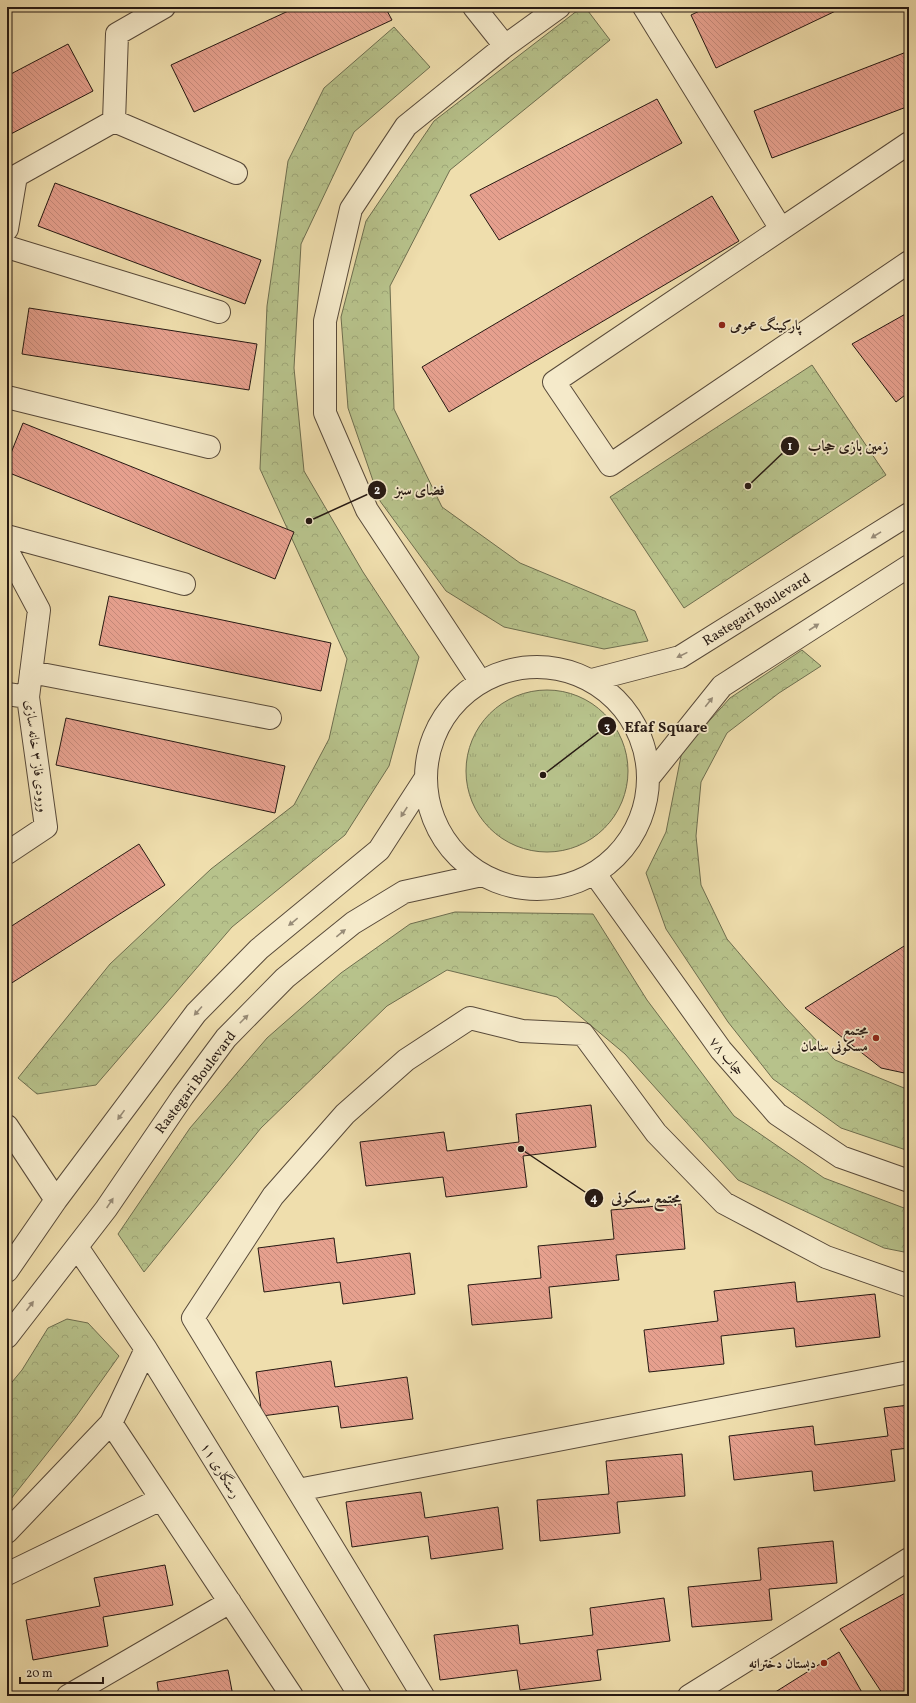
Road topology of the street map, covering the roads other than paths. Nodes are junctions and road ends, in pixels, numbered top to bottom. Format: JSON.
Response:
{"nodes":[{"id":1,"x":164,"y":7,"type":"edge"},
{"id":2,"x":474,"y":7,"type":"edge"},
{"id":3,"x":559,"y":7,"type":"edge"},
{"id":4,"x":644,"y":7,"type":"edge"},
{"id":5,"x":505,"y":46,"type":"junction"},
{"id":6,"x":114,"y":121,"type":"junction"},
{"id":7,"x":909,"y":143,"type":"edge"},
{"id":8,"x":236,"y":173,"type":"dead end"},
{"id":9,"x":7,"y":229,"type":"edge"},
{"id":10,"x":781,"y":229,"type":"junction"},
{"id":11,"x":7,"y":247,"type":"edge"},
{"id":12,"x":909,"y":262,"type":"edge"},
{"id":13,"x":219,"y":312,"type":"dead end"},
{"id":14,"x":7,"y":397,"type":"edge"},
{"id":15,"x":210,"y":447,"type":"dead end"},
{"id":16,"x":909,"y":514,"type":"edge"},
{"id":17,"x":7,"y":536,"type":"edge"},
{"id":18,"x":7,"y":550,"type":"edge"},
{"id":19,"x":909,"y":566,"type":"edge"},
{"id":20,"x":184,"y":584,"type":"dead end"},
{"id":21,"x":31,"y":672,"type":"junction"},
{"id":22,"x":592,"y":680,"type":"junction"},
{"id":23,"x":480,"y":682,"type":"junction"},
{"id":24,"x":7,"y":694,"type":"edge"},
{"id":25,"x":28,"y":697,"type":"junction"},
{"id":26,"x":270,"y":718,"type":"dead end"},
{"id":27,"x":650,"y":776,"type":"junction"},
{"id":28,"x":425,"y":779,"type":"junction"},
{"id":29,"x":7,"y":853,"type":"edge"},
{"id":30,"x":595,"y":874,"type":"junction"},
{"id":31,"x":482,"y":875,"type":"junction"},
{"id":32,"x":7,"y":1126,"type":"edge"},
{"id":33,"x":909,"y":1181,"type":"edge"},
{"id":34,"x":56,"y":1200,"type":"junction"},
{"id":35,"x":76,"y":1247,"type":"junction"},
{"id":36,"x":7,"y":1271,"type":"edge"},
{"id":37,"x":909,"y":1286,"type":"edge"},
{"id":38,"x":7,"y":1338,"type":"edge"},
{"id":39,"x":146,"y":1349,"type":"junction"},
{"id":40,"x":909,"y":1372,"type":"edge"},
{"id":41,"x":111,"y":1423,"type":"junction"},
{"id":42,"x":298,"y":1490,"type":"junction"},
{"id":43,"x":161,"y":1499,"type":"junction"},
{"id":44,"x":7,"y":1532,"type":"edge"},
{"id":45,"x":909,"y":1559,"type":"edge"},
{"id":46,"x":7,"y":1574,"type":"edge"},
{"id":47,"x":230,"y":1602,"type":"junction"},
{"id":48,"x":68,"y":1696,"type":"edge"},
{"id":49,"x":292,"y":1696,"type":"edge"},
{"id":50,"x":360,"y":1696,"type":"edge"},
{"id":51,"x":422,"y":1696,"type":"edge"},
{"id":52,"x":690,"y":1696,"type":"edge"}],
"edges":[{"from":1,"to":6,"type":"street"},
{"from":2,"to":5,"type":"street"},
{"from":3,"to":5,"type":"street"},
{"from":4,"to":10,"type":"street"},
{"from":5,"to":23,"type":"street"},
{"from":6,"to":8,"type":"street"},
{"from":6,"to":9,"type":"street"},
{"from":7,"to":10,"type":"street"},
{"from":10,"to":12,"type":"street"},
{"from":11,"to":13,"type":"street"},
{"from":14,"to":15,"type":"street"},
{"from":16,"to":22,"type":"street","name":"Rastegari Boulevard","one_way":true},
{"from":17,"to":20,"type":"street"},
{"from":18,"to":21,"type":"street","name":"ورودی فاز ۳ خانه سازی"},
{"from":27,"to":19,"type":"street","one_way":true},
{"from":21,"to":25,"type":"street","name":"ورودی فاز ۳ خانه سازی"},
{"from":21,"to":26,"type":"street"},
{"from":22,"to":23,"type":"street"},
{"from":22,"to":27,"type":"street"},
{"from":23,"to":28,"type":"street"},
{"from":24,"to":25,"type":"street"},
{"from":25,"to":29,"type":"street","name":"ورودی فاز ۳ خانه سازی"},
{"from":27,"to":30,"type":"street"},
{"from":28,"to":31,"type":"street"},
{"from":28,"to":34,"type":"street","one_way":true},
{"from":30,"to":31,"type":"street"},
{"from":30,"to":33,"type":"street","name":"حجاب ۷۸"},
{"from":35,"to":31,"type":"street","name":"Rastegari Boulevard","one_way":true},
{"from":32,"to":34,"type":"street"},
{"from":34,"to":36,"type":"street"},
{"from":38,"to":35,"type":"street","name":"Rastegari Boulevard","one_way":true},
{"from":35,"to":39,"type":"street","name":"رستگاری ۱۱"},
{"from":37,"to":42,"type":"street"},
{"from":39,"to":41,"type":"street"},
{"from":39,"to":50,"type":"street","name":"رستگاری ۱۱"},
{"from":40,"to":42,"type":"street"},
{"from":41,"to":43,"type":"street"},
{"from":41,"to":44,"type":"street"},
{"from":42,"to":51,"type":"street"},
{"from":43,"to":46,"type":"street"},
{"from":43,"to":47,"type":"street"},
{"from":45,"to":52,"type":"street"},
{"from":47,"to":48,"type":"street"},
{"from":47,"to":49,"type":"street"}]}
